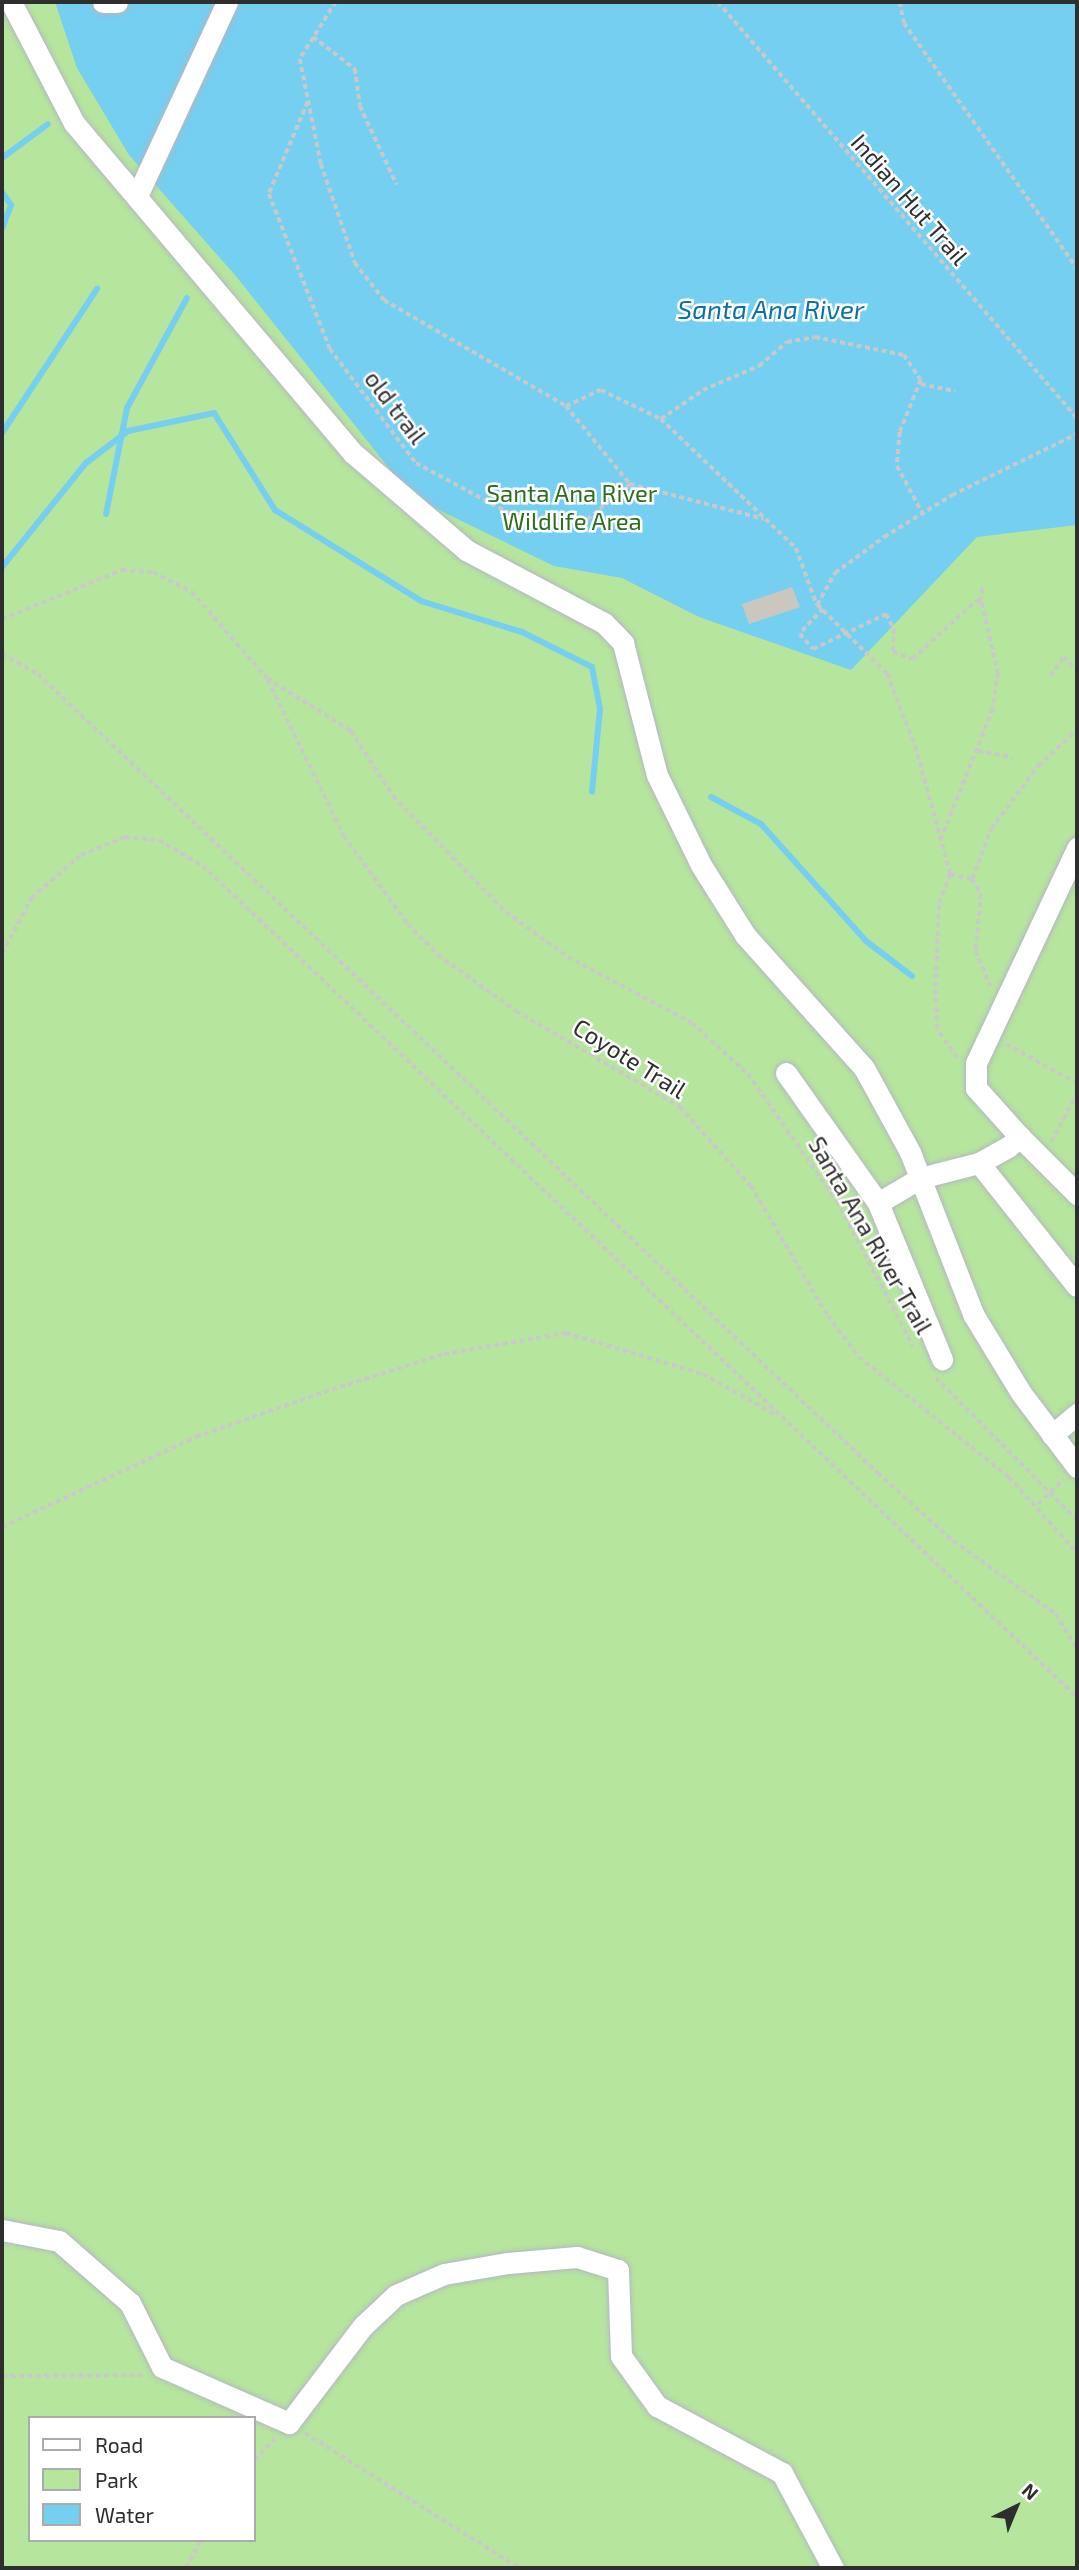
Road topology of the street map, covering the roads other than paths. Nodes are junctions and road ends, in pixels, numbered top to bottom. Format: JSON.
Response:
{"nodes":[{"id":1,"x":11,"y":2,"type":"edge"},
{"id":2,"x":103,"y":2,"type":"edge"},
{"id":3,"x":117,"y":2,"type":"edge"},
{"id":4,"x":227,"y":2,"type":"edge"},
{"id":5,"x":137,"y":197,"type":"junction"},
{"id":6,"x":1077,"y":848,"type":"edge"},
{"id":7,"x":786,"y":1073,"type":"dead end"},
{"id":8,"x":1020,"y":1137,"type":"junction"},
{"id":9,"x":979,"y":1163,"type":"junction"},
{"id":10,"x":920,"y":1178,"type":"junction"},
{"id":11,"x":1077,"y":1194,"type":"edge"},
{"id":12,"x":878,"y":1203,"type":"junction"},
{"id":13,"x":1077,"y":1286,"type":"edge"},
{"id":14,"x":937,"y":1366,"type":"road end"},
{"id":15,"x":1077,"y":1414,"type":"edge"},
{"id":16,"x":1052,"y":1435,"type":"junction"},
{"id":17,"x":1077,"y":1467,"type":"edge"},
{"id":18,"x":2,"y":2230,"type":"edge"},
{"id":19,"x":833,"y":2568,"type":"edge"}],
"edges":[{"from":1,"to":5,"type":"lane"},
{"from":2,"to":3,"type":"lane"},
{"from":4,"to":5,"type":"lane"},
{"from":5,"to":10,"type":"lane"},
{"from":6,"to":8,"type":"lane"},
{"from":7,"to":12,"type":"lane"},
{"from":8,"to":9,"type":"lane"},
{"from":8,"to":11,"type":"lane"},
{"from":9,"to":10,"type":"lane"},
{"from":9,"to":13,"type":"lane"},
{"from":10,"to":12,"type":"lane"},
{"from":10,"to":16,"type":"lane"},
{"from":12,"to":14,"type":"lane"},
{"from":15,"to":16,"type":"lane"},
{"from":16,"to":17,"type":"lane"},
{"from":18,"to":19,"type":"lane"}]}
